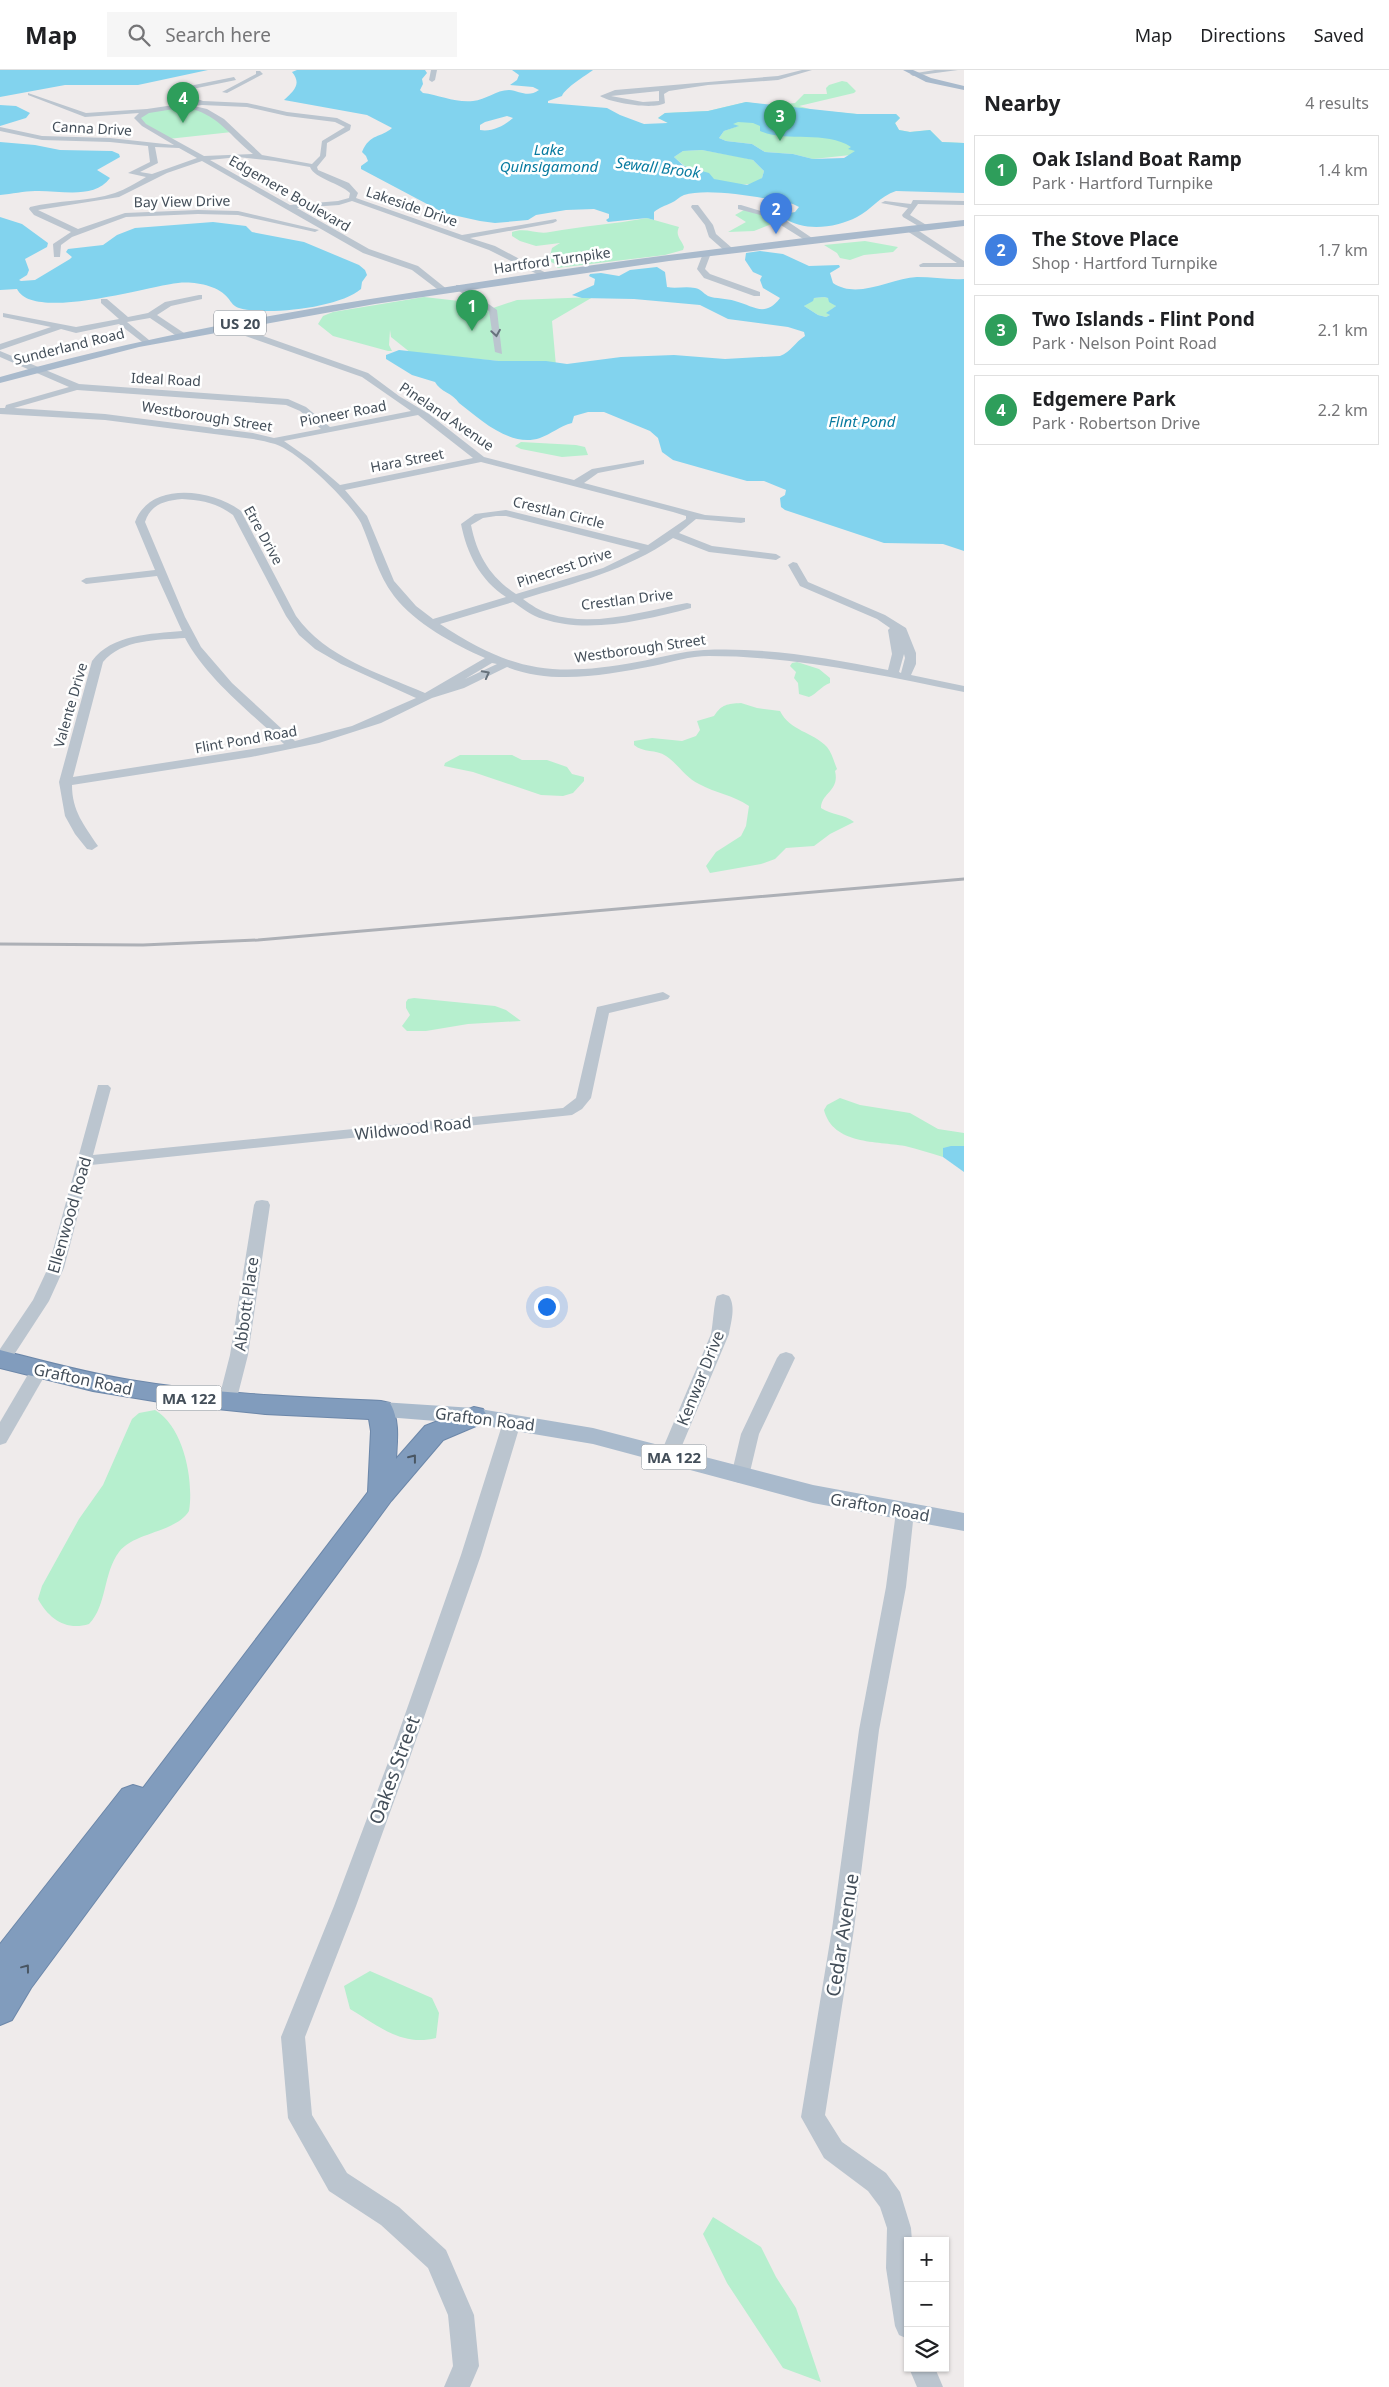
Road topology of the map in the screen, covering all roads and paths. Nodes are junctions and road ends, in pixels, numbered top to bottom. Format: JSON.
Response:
{"nodes":[{"id":1,"x":434,"y":70,"type":"edge"},
{"id":2,"x":809,"y":70,"type":"edge"},
{"id":3,"x":955,"y":70,"type":"edge"},
{"id":4,"x":254,"y":72,"type":"edge"},
{"id":5,"x":910,"y":72,"type":"edge"},
{"id":6,"x":234,"y":79,"type":"dead end"},
{"id":7,"x":432,"y":80,"type":"dead end"},
{"id":8,"x":964,"y":88,"type":"edge"},
{"id":9,"x":668,"y":89,"type":"junction"},
{"id":10,"x":30,"y":94,"type":"dead end"},
{"id":11,"x":205,"y":103,"type":"junction"},
{"id":12,"x":182,"y":107,"type":"junction"},
{"id":13,"x":147,"y":111,"type":"junction"},
{"id":14,"x":85,"y":115,"type":"joint"},
{"id":15,"x":0,"y":129,"type":"edge"},
{"id":16,"x":151,"y":144,"type":"junction"},
{"id":17,"x":183,"y":147,"type":"junction"},
{"id":18,"x":259,"y":156,"type":"junction"},
{"id":19,"x":202,"y":158,"type":"junction"},
{"id":20,"x":313,"y":166,"type":"junction"},
{"id":21,"x":153,"y":176,"type":"junction"},
{"id":22,"x":352,"y":199,"type":"junction"},
{"id":23,"x":885,"y":203,"type":"dead end"},
{"id":24,"x":964,"y":203,"type":"edge"},
{"id":25,"x":912,"y":206,"type":"junction"},
{"id":26,"x":287,"y":207,"type":"junction"},
{"id":27,"x":695,"y":207,"type":"dead end"},
{"id":28,"x":741,"y":207,"type":"dead end"},
{"id":29,"x":553,"y":221,"type":"dead end"},
{"id":30,"x":964,"y":224,"type":"edge"},
{"id":31,"x":925,"y":228,"type":"junction"},
{"id":32,"x":910,"y":229,"type":"junction"},
{"id":33,"x":77,"y":232,"type":"junction"},
{"id":34,"x":336,"y":235,"type":"junction"},
{"id":35,"x":462,"y":237,"type":"junction"},
{"id":36,"x":811,"y":240,"type":"junction"},
{"id":37,"x":729,"y":250,"type":"junction"},
{"id":38,"x":707,"y":253,"type":"junction"},
{"id":39,"x":57,"y":255,"type":"dead end"},
{"id":40,"x":923,"y":265,"type":"dead end"},
{"id":41,"x":964,"y":265,"type":"edge"},
{"id":42,"x":546,"y":275,"type":"junction"},
{"id":43,"x":460,"y":287,"type":"junction"},
{"id":44,"x":444,"y":290,"type":"junction"},
{"id":45,"x":757,"y":294,"type":"dead end"},
{"id":46,"x":199,"y":297,"type":"dead end"},
{"id":47,"x":104,"y":301,"type":"dead end"},
{"id":48,"x":19,"y":307,"type":"dead end"},
{"id":49,"x":150,"y":315,"type":"junction"},
{"id":50,"x":3,"y":316,"type":"edge"},
{"id":51,"x":123,"y":321,"type":"junction"},
{"id":52,"x":226,"y":326,"type":"junction"},
{"id":53,"x":60,"y":327,"type":"junction"},
{"id":54,"x":181,"y":335,"type":"junction"},
{"id":55,"x":146,"y":342,"type":"junction"},
{"id":56,"x":0,"y":347,"type":"edge"},
{"id":57,"x":499,"y":352,"type":"dead end"},
{"id":58,"x":0,"y":354,"type":"edge"},
{"id":59,"x":36,"y":369,"type":"junction"},
{"id":60,"x":0,"y":380,"type":"edge"},
{"id":61,"x":77,"y":387,"type":"junction"},
{"id":62,"x":0,"y":411,"type":"edge"},
{"id":63,"x":419,"y":412,"type":"junction"},
{"id":64,"x":328,"y":430,"type":"junction"},
{"id":65,"x":272,"y":441,"type":"junction"},
{"id":66,"x":481,"y":459,"type":"junction"},
{"id":67,"x":641,"y":462,"type":"dead end"},
{"id":68,"x":575,"y":484,"type":"junction"},
{"id":69,"x":338,"y":488,"type":"junction"},
{"id":70,"x":690,"y":516,"type":"junction"},
{"id":71,"x":741,"y":520,"type":"dead end"},
{"id":72,"x":672,"y":534,"type":"junction"},
{"id":73,"x":650,"y":549,"type":"junction"},
{"id":74,"x":162,"y":572,"type":"junction"},
{"id":75,"x":86,"y":581,"type":"dead end"},
{"id":76,"x":516,"y":599,"type":"junction"},
{"id":77,"x":687,"y":606,"type":"dead end"},
{"id":78,"x":432,"y":623,"type":"junction"},
{"id":79,"x":189,"y":634,"type":"junction"},
{"id":80,"x":500,"y":660,"type":"junction"},
{"id":81,"x":899,"y":675,"type":"junction"},
{"id":82,"x":964,"y":689,"type":"edge"},
{"id":83,"x":424,"y":697,"type":"junction"},
{"id":84,"x":293,"y":746,"type":"junction"},
{"id":85,"x":65,"y":782,"type":"junction"},
{"id":86,"x":92,"y":846,"type":"dead end"},
{"id":87,"x":663,"y":996,"type":"dead end"},
{"id":88,"x":103,"y":1088,"type":"dead end"},
{"id":89,"x":85,"y":1160,"type":"junction"},
{"id":90,"x":262,"y":1205,"type":"dead end"},
{"id":91,"x":723,"y":1300,"type":"dead end"},
{"id":92,"x":786,"y":1358,"type":"dead end"},
{"id":93,"x":1,"y":1360,"type":"edge"},
{"id":94,"x":39,"y":1370,"type":"junction"},
{"id":95,"x":227,"y":1402,"type":"junction"},
{"id":96,"x":381,"y":1410,"type":"junction"},
{"id":97,"x":474,"y":1416,"type":"junction"},
{"id":98,"x":512,"y":1422,"type":"junction"},
{"id":99,"x":0,"y":1438,"type":"edge"},
{"id":100,"x":669,"y":1455,"type":"junction"},
{"id":101,"x":740,"y":1476,"type":"junction"},
{"id":102,"x":381,"y":1494,"type":"junction"},
{"id":103,"x":904,"y":1512,"type":"junction"},
{"id":104,"x":964,"y":1522,"type":"edge"},
{"id":105,"x":0,"y":1973,"type":"edge"},
{"id":106,"x":0,"y":2009,"type":"edge"},
{"id":107,"x":904,"y":2300,"type":"edge"},
{"id":108,"x":924,"y":2372,"type":"edge"},
{"id":109,"x":458,"y":2387,"type":"edge"},
{"id":110,"x":930,"y":2387,"type":"edge"}],
"edges":[{"from":1,"to":7,"type":"street"},
{"from":2,"to":9,"type":"street"},
{"from":3,"to":5,"type":"street"},
{"from":4,"to":11,"type":"street"},
{"from":5,"to":8,"type":"main road"},
{"from":6,"to":11,"type":"street"},
{"from":9,"to":9,"type":"street"},
{"from":10,"to":14,"type":"street"},
{"from":11,"to":12,"type":"street"},
{"from":11,"to":20,"type":"street"},
{"from":12,"to":13,"type":"street"},
{"from":12,"to":18,"type":"street"},
{"from":13,"to":14,"type":"street"},
{"from":13,"to":17,"type":"street","name":"Edgemere Boulevard"},
{"from":15,"to":16,"type":"street","name":"Canna Drive"},
{"from":16,"to":17,"type":"street","name":"Canna Drive"},
{"from":16,"to":21,"type":"street"},
{"from":17,"to":19,"type":"street","name":"Edgemere Boulevard"},
{"from":18,"to":19,"type":"street","name":"Bay View Drive"},
{"from":18,"to":20,"type":"street","name":"Bay View Drive"},
{"from":19,"to":21,"type":"street","name":"Bay View Drive"},
{"from":19,"to":26,"type":"street","name":"Edgemere Boulevard"},
{"from":20,"to":22,"type":"street","name":"Lakeside Drive"},
{"from":21,"to":33,"type":"street","name":"Bay View Drive"},
{"from":22,"to":26,"type":"street"},
{"from":22,"to":35,"type":"street","name":"Lakeside Drive"},
{"from":23,"to":25,"type":"street"},
{"from":24,"to":25,"type":"street"},
{"from":25,"to":31,"type":"street"},
{"from":26,"to":34,"type":"street","name":"Edgemere Boulevard"},
{"from":27,"to":37,"type":"street"},
{"from":28,"to":36,"type":"street"},
{"from":29,"to":35,"type":"street"},
{"from":30,"to":31,"type":"main road","name":"Hartford Turnpike","number":"US 20"},
{"from":31,"to":32,"type":"main road","name":"Hartford Turnpike","number":"US 20"},
{"from":32,"to":36,"type":"main road","name":"Hartford Turnpike","number":"US 20"},
{"from":32,"to":41,"type":"street"},
{"from":33,"to":34,"type":"street","name":"Bay View Drive"},
{"from":33,"to":39,"type":"street"},
{"from":34,"to":44,"type":"street","name":"Edgemere Boulevard"},
{"from":35,"to":42,"type":"street","name":"Lakeside Drive"},
{"from":36,"to":37,"type":"main road","name":"Hartford Turnpike","number":"US 20"},
{"from":37,"to":38,"type":"main road","name":"Hartford Turnpike","number":"US 20"},
{"from":38,"to":42,"type":"main road","name":"Hartford Turnpike","number":"US 20"},
{"from":38,"to":45,"type":"street"},
{"from":40,"to":41,"type":"street"},
{"from":42,"to":43,"type":"main road","name":"Hartford Turnpike","number":"US 20"},
{"from":43,"to":44,"type":"main road","name":"Hartford Turnpike","number":"US 20"},
{"from":43,"to":57,"type":"street","one_way":true},
{"from":44,"to":52,"type":"main road","name":"Hartford Turnpike","number":"US 20"},
{"from":46,"to":49,"type":"street"},
{"from":47,"to":51,"type":"street"},
{"from":48,"to":50,"type":"street"},
{"from":49,"to":51,"type":"street"},
{"from":49,"to":54,"type":"street"},
{"from":50,"to":53,"type":"street"},
{"from":51,"to":53,"type":"street"},
{"from":51,"to":55,"type":"street"},
{"from":52,"to":54,"type":"main road","name":"Hartford Turnpike","number":"US 20"},
{"from":52,"to":63,"type":"street","name":"Pineland Avenue"},
{"from":53,"to":56,"type":"street"},
{"from":54,"to":55,"type":"main road","name":"Hartford Turnpike","number":"US 20"},
{"from":55,"to":59,"type":"main road","name":"Sunderland Road","number":"US 20"},
{"from":58,"to":59,"type":"street","name":"Ideal Road"},
{"from":59,"to":60,"type":"main road","name":"Sunderland Road","number":"US 20"},
{"from":59,"to":61,"type":"street","name":"Ideal Road"},
{"from":61,"to":62,"type":"street"},
{"from":61,"to":64,"type":"street","name":"Ideal Road"},
{"from":62,"to":65,"type":"street","name":"Westborough Street"},
{"from":63,"to":64,"type":"street","name":"Pioneer Road"},
{"from":63,"to":66,"type":"street","name":"Pineland Avenue"},
{"from":64,"to":65,"type":"street","name":"Pioneer Road"},
{"from":65,"to":69,"type":"street","name":"Westborough Street"},
{"from":66,"to":68,"type":"street","name":"Pineland Avenue"},
{"from":66,"to":69,"type":"street","name":"Hara Street"},
{"from":67,"to":68,"type":"street"},
{"from":68,"to":70,"type":"street","name":"Pineland Avenue"},
{"from":69,"to":78,"type":"street","name":"Westborough Street"},
{"from":70,"to":71,"type":"street","name":"Pineland Avenue"},
{"from":70,"to":72,"type":"street","name":"Pinecrest Drive"},
{"from":72,"to":73,"type":"street","name":"Pinecrest Drive"},
{"from":72,"to":81,"type":"street"},
{"from":73,"to":76,"type":"street","name":"Pinecrest Drive"},
{"from":73,"to":76,"type":"street","name":"Crestlan Circle"},
{"from":74,"to":75,"type":"street"},
{"from":74,"to":79,"type":"street","name":"Etre Drive"},
{"from":74,"to":83,"type":"street","name":"Etre Drive"},
{"from":76,"to":77,"type":"street","name":"Crestlan Drive"},
{"from":76,"to":78,"type":"street","name":"Pinecrest Drive"},
{"from":78,"to":80,"type":"street","name":"Westborough Street"},
{"from":79,"to":84,"type":"street","name":"Etre Drive"},
{"from":79,"to":85,"type":"street","name":"Valente Drive"},
{"from":80,"to":81,"type":"street","name":"Westborough Street"},
{"from":80,"to":83,"type":"street","name":"Flint Pond Road"},
{"from":81,"to":82,"type":"street","name":"Westborough Street"},
{"from":83,"to":84,"type":"street","name":"Flint Pond Road"},
{"from":84,"to":85,"type":"street","name":"Flint Pond Road"},
{"from":85,"to":86,"type":"street","name":"Valente Drive"},
{"from":87,"to":89,"type":"street","name":"Wildwood Road"},
{"from":88,"to":89,"type":"street","name":"Ellenwood Road"},
{"from":89,"to":93,"type":"street","name":"Ellenwood Road"},
{"from":90,"to":95,"type":"street","name":"Abbott Place"},
{"from":91,"to":100,"type":"street","name":"Kenwar Drive"},
{"from":92,"to":101,"type":"street"},
{"from":93,"to":94,"type":"highway","name":"Grafton Road","number":"MA 122"},
{"from":94,"to":95,"type":"highway","name":"Grafton Road","number":"MA 122"},
{"from":94,"to":99,"type":"street"},
{"from":95,"to":96,"type":"highway","name":"Grafton Road","number":"MA 122"},
{"from":96,"to":97,"type":"main road","name":"Grafton Road","number":"MA 122"},
{"from":96,"to":102,"type":"highway"},
{"from":96,"to":105,"type":"highway"},
{"from":97,"to":98,"type":"main road","name":"Grafton Road","number":"MA 122"},
{"from":102,"to":97,"type":"highway","one_way":true},
{"from":98,"to":100,"type":"main road","name":"Grafton Road","number":"MA 122"},
{"from":98,"to":109,"type":"street","name":"Oakes Street"},
{"from":100,"to":101,"type":"main road","name":"Grafton Road","number":"MA 122"},
{"from":101,"to":103,"type":"main road","name":"Grafton Road","number":"MA 122"},
{"from":106,"to":102,"type":"highway","one_way":true},
{"from":103,"to":104,"type":"main road","name":"Grafton Road","number":"MA 122"},
{"from":103,"to":107,"type":"street","name":"Cedar Avenue"},
{"from":108,"to":110,"type":"street"}]}
